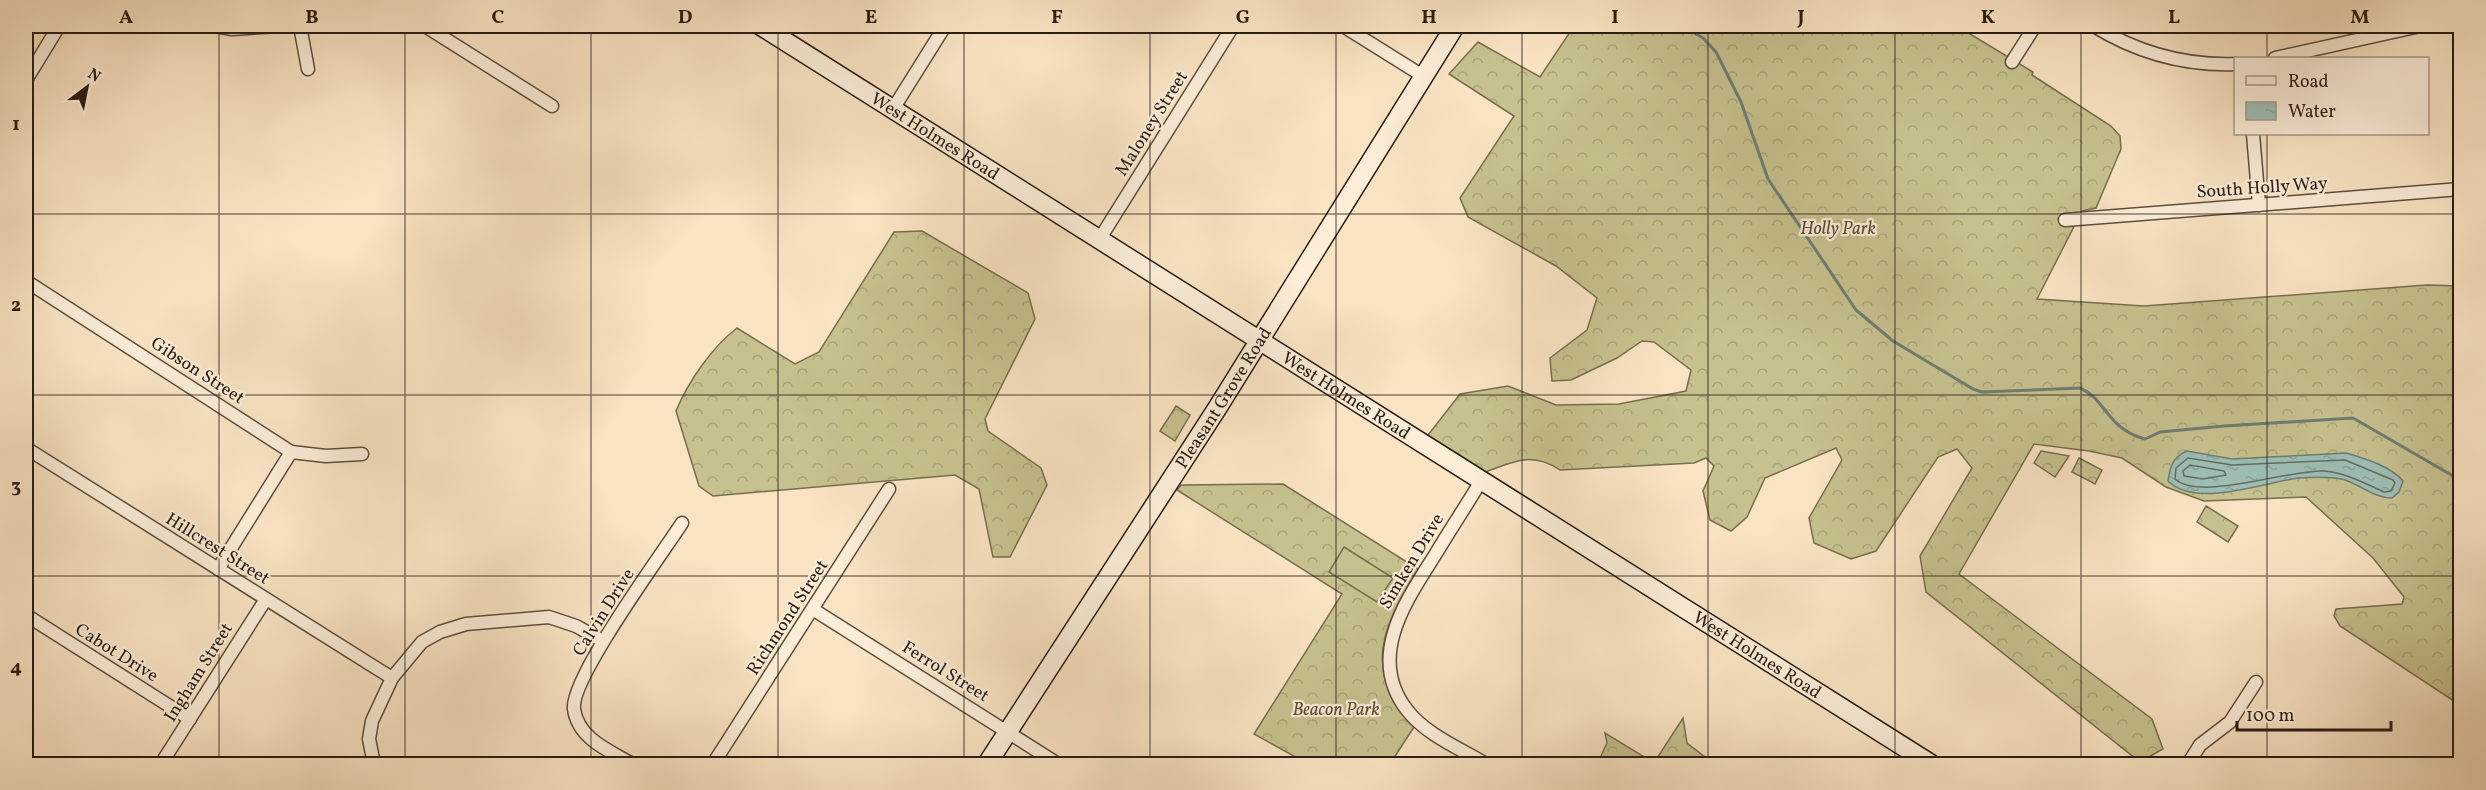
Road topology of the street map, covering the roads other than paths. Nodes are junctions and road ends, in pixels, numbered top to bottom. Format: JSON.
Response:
{"nodes":[{"id":1,"x":59,"y":26,"type":"edge"},
{"id":2,"x":215,"y":26,"type":"edge"},
{"id":3,"x":279,"y":26,"type":"edge"},
{"id":4,"x":300,"y":26,"type":"edge"},
{"id":5,"x":425,"y":26,"type":"edge"},
{"id":6,"x":761,"y":26,"type":"edge"},
{"id":7,"x":945,"y":26,"type":"edge"},
{"id":8,"x":1233,"y":26,"type":"edge"},
{"id":9,"x":1344,"y":26,"type":"edge"},
{"id":10,"x":1455,"y":26,"type":"edge"},
{"id":11,"x":2035,"y":26,"type":"edge"},
{"id":12,"x":2094,"y":26,"type":"edge"},
{"id":13,"x":2420,"y":26,"type":"edge"},
{"id":14,"x":2377,"y":30,"type":"edge"},
{"id":15,"x":2279,"y":57,"type":"edge"},
{"id":16,"x":2012,"y":62,"type":"dead end"},
{"id":17,"x":2234,"y":64,"type":"edge"},
{"id":18,"x":308,"y":69,"type":"dead end"},
{"id":19,"x":1423,"y":76,"type":"junction"},
{"id":20,"x":26,"y":80,"type":"edge"},
{"id":21,"x":552,"y":106,"type":"dead end"},
{"id":22,"x":892,"y":109,"type":"junction"},
{"id":23,"x":2253,"y":135,"type":"edge"},
{"id":24,"x":2460,"y":189,"type":"edge"},
{"id":25,"x":2259,"y":205,"type":"junction"},
{"id":26,"x":2066,"y":220,"type":"dead end"},
{"id":27,"x":1099,"y":240,"type":"junction"},
{"id":28,"x":26,"y":281,"type":"edge"},
{"id":29,"x":1259,"y":340,"type":"junction"},
{"id":30,"x":26,"y":448,"type":"edge"},
{"id":31,"x":291,"y":452,"type":"junction"},
{"id":32,"x":362,"y":454,"type":"dead end"},
{"id":33,"x":1481,"y":481,"type":"junction"},
{"id":34,"x":889,"y":489,"type":"dead end"},
{"id":35,"x":682,"y":523,"type":"dead end"},
{"id":36,"x":218,"y":568,"type":"junction"},
{"id":37,"x":266,"y":598,"type":"junction"},
{"id":38,"x":814,"y":610,"type":"junction"},
{"id":39,"x":26,"y":615,"type":"edge"},
{"id":40,"x":603,"y":641,"type":"junction"},
{"id":41,"x":392,"y":678,"type":"junction"},
{"id":42,"x":2256,"y":682,"type":"dead end"},
{"id":43,"x":190,"y":719,"type":"junction"},
{"id":44,"x":1008,"y":732,"type":"junction"},
{"id":45,"x":162,"y":765,"type":"edge"},
{"id":46,"x":374,"y":765,"type":"edge"},
{"id":47,"x":632,"y":765,"type":"edge"},
{"id":48,"x":713,"y":765,"type":"edge"},
{"id":49,"x":987,"y":765,"type":"edge"},
{"id":50,"x":1058,"y":765,"type":"edge"},
{"id":51,"x":1486,"y":765,"type":"edge"},
{"id":52,"x":1931,"y":765,"type":"edge"},
{"id":53,"x":2188,"y":765,"type":"edge"}],
"edges":[{"from":1,"to":20,"type":"street"},
{"from":2,"to":3,"type":"street"},
{"from":4,"to":18,"type":"street"},
{"from":5,"to":21,"type":"street"},
{"from":6,"to":22,"type":"street","name":"West Holmes Road"},
{"from":7,"to":22,"type":"street"},
{"from":8,"to":27,"type":"street","name":"Maloney Street"},
{"from":9,"to":19,"type":"street"},
{"from":10,"to":19,"type":"street","name":"Pleasant Grove Road"},
{"from":11,"to":16,"type":"street"},
{"from":12,"to":17,"type":"street"},
{"from":13,"to":14,"type":"street"},
{"from":14,"to":15,"type":"street"},
{"from":19,"to":29,"type":"street","name":"Pleasant Grove Road"},
{"from":22,"to":27,"type":"street","name":"West Holmes Road"},
{"from":23,"to":25,"type":"street"},
{"from":24,"to":25,"type":"street","name":"South Holly Way"},
{"from":25,"to":26,"type":"street","name":"South Holly Way"},
{"from":27,"to":29,"type":"street","name":"West Holmes Road"},
{"from":28,"to":31,"type":"street","name":"Gibson Street"},
{"from":29,"to":33,"type":"street","name":"West Holmes Road"},
{"from":29,"to":44,"type":"street","name":"Pleasant Grove Road"},
{"from":30,"to":36,"type":"street","name":"Hillcrest Street"},
{"from":31,"to":32,"type":"street","name":"Gibson Street"},
{"from":31,"to":36,"type":"street"},
{"from":33,"to":51,"type":"street","name":"Simken Drive"},
{"from":33,"to":52,"type":"street","name":"West Holmes Road"},
{"from":34,"to":38,"type":"street","name":"Richmond Street"},
{"from":35,"to":40,"type":"street","name":"Calvin Drive"},
{"from":36,"to":37,"type":"street","name":"Hillcrest Street"},
{"from":37,"to":41,"type":"street","name":"Hillcrest Street"},
{"from":37,"to":43,"type":"street","name":"Ingham Street"},
{"from":38,"to":44,"type":"street","name":"Ferrol Street"},
{"from":38,"to":48,"type":"street","name":"Richmond Street"},
{"from":39,"to":43,"type":"street","name":"Cabot Drive"},
{"from":40,"to":41,"type":"street"},
{"from":40,"to":47,"type":"street","name":"Calvin Drive"},
{"from":41,"to":46,"type":"street"},
{"from":42,"to":53,"type":"street"},
{"from":43,"to":45,"type":"street","name":"Ingham Street"},
{"from":44,"to":49,"type":"street","name":"Pleasant Grove Road"},
{"from":44,"to":50,"type":"street","name":"Ferrol Street"}]}
